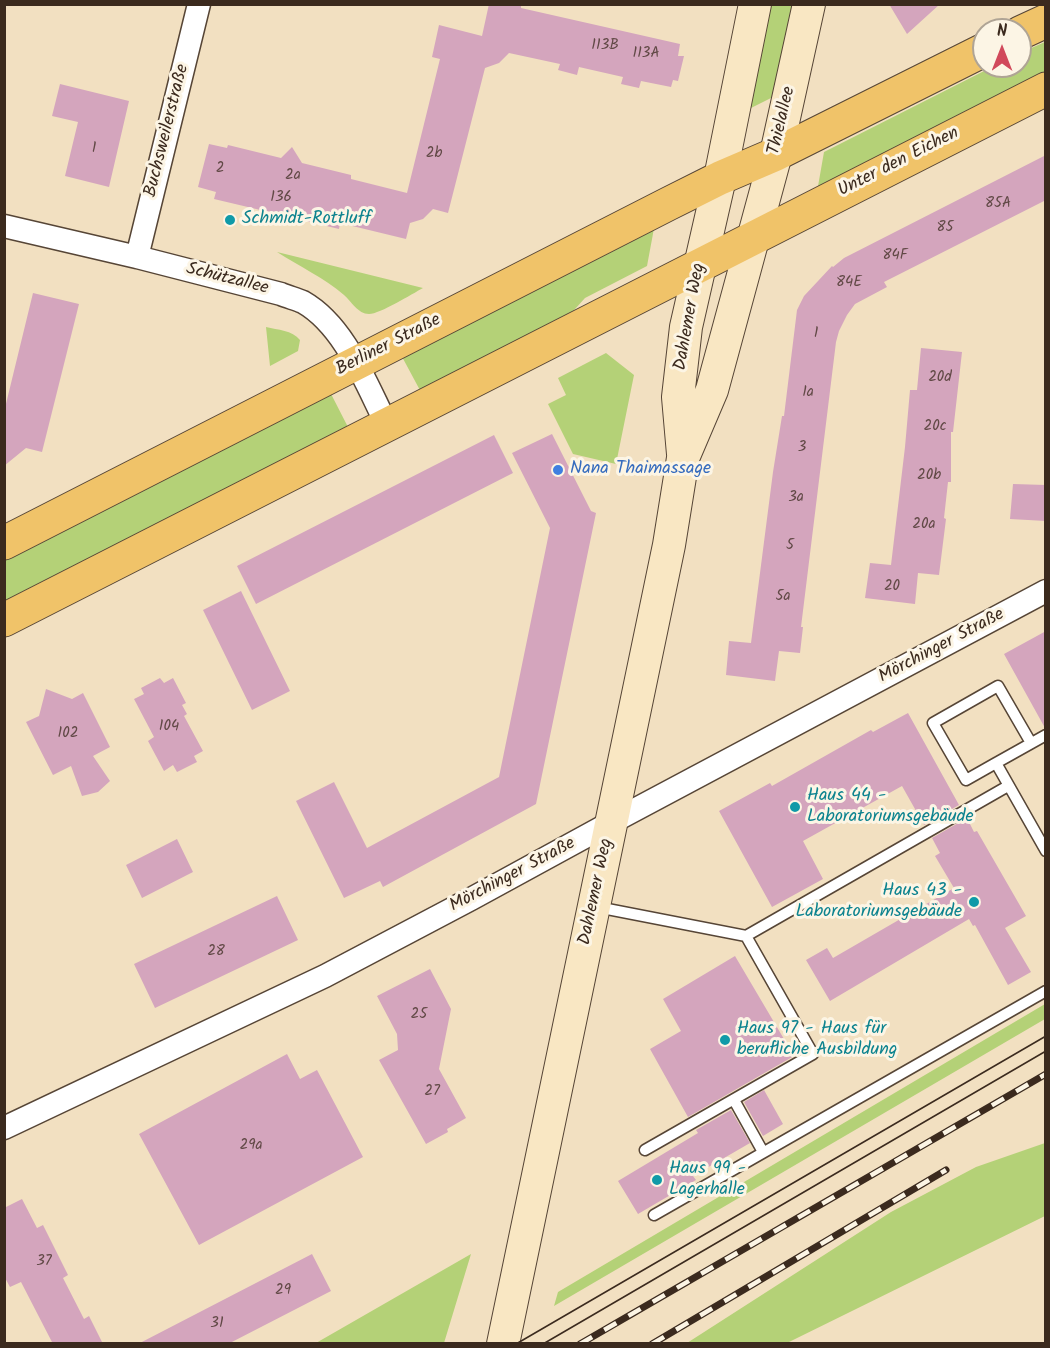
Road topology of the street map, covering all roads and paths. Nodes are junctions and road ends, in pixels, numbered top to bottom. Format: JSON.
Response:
{"nodes":[{"id":1,"x":199,"y":4,"type":"edge"},
{"id":2,"x":755,"y":4,"type":"edge"},
{"id":3,"x":809,"y":4,"type":"edge"},
{"id":4,"x":1046,"y":21,"type":"edge"},
{"id":5,"x":1032,"y":27,"type":"edge"},
{"id":6,"x":972,"y":56,"type":"edge"},
{"id":7,"x":1046,"y":89,"type":"edge"},
{"id":8,"x":776,"y":154,"type":"junction"},
{"id":9,"x":720,"y":178,"type":"junction"},
{"id":10,"x":4,"y":226,"type":"edge"},
{"id":11,"x":754,"y":237,"type":"junction"},
{"id":12,"x":137,"y":257,"type":"junction"},
{"id":13,"x":701,"y":264,"type":"junction"},
{"id":14,"x":355,"y":363,"type":"junction"},
{"id":15,"x":387,"y":424,"type":"junction"},
{"id":16,"x":683,"y":458,"type":"junction"},
{"id":17,"x":4,"y":543,"type":"edge"},
{"id":18,"x":1046,"y":591,"type":"edge"},
{"id":19,"x":4,"y":620,"type":"edge"},
{"id":20,"x":1046,"y":735,"type":"edge"},
{"id":21,"x":1031,"y":743,"type":"junction"},
{"id":22,"x":996,"y":763,"type":"junction"},
{"id":23,"x":1008,"y":786,"type":"junction"},
{"id":24,"x":612,"y":822,"type":"junction"},
{"id":25,"x":1046,"y":851,"type":"edge"},
{"id":26,"x":594,"y":906,"type":"junction"},
{"id":27,"x":746,"y":936,"type":"junction"},
{"id":28,"x":1046,"y":991,"type":"edge"},
{"id":29,"x":734,"y":1100,"type":"junction"},
{"id":30,"x":4,"y":1128,"type":"edge"},
{"id":31,"x":645,"y":1150,"type":"dead end"},
{"id":32,"x":764,"y":1152,"type":"junction"},
{"id":33,"x":654,"y":1215,"type":"dead end"},
{"id":34,"x":505,"y":1334,"type":"edge"}],
"edges":[{"from":1,"to":12,"type":"street","name":"Buchsweilerstraße"},
{"from":2,"to":9,"type":"main road"},
{"from":3,"to":8,"type":"main road","name":"Thielallee"},
{"from":4,"to":5,"type":"main road"},
{"from":6,"to":8,"type":"main road"},
{"from":7,"to":11,"type":"main road","name":"Unter den Eichen"},
{"from":8,"to":9,"type":"main road","name":"Berliner Straße"},
{"from":8,"to":11,"type":"main road","name":"Thielallee"},
{"from":9,"to":13,"type":"main road","name":"Dahlemer Weg"},
{"from":9,"to":14,"type":"main road","name":"Berliner Straße"},
{"from":10,"to":12,"type":"street","name":"Schützallee"},
{"from":11,"to":13,"type":"main road"},
{"from":11,"to":16,"type":"main road","name":"Dahlemer Weg"},
{"from":12,"to":14,"type":"street","name":"Schützallee"},
{"from":13,"to":15,"type":"main road"},
{"from":13,"to":16,"type":"main road","name":"Dahlemer Weg"},
{"from":14,"to":15,"type":"street","name":"Schützallee"},
{"from":14,"to":17,"type":"main road","name":"Berliner Straße"},
{"from":15,"to":19,"type":"main road"},
{"from":16,"to":24,"type":"main road","name":"Dahlemer Weg"},
{"from":18,"to":24,"type":"street","name":"Mörchinger Straße"},
{"from":20,"to":21,"type":"lane"},
{"from":21,"to":22,"type":"lane"},
{"from":21,"to":22,"type":"lane"},
{"from":22,"to":23,"type":"lane"},
{"from":23,"to":25,"type":"lane"},
{"from":23,"to":27,"type":"lane"},
{"from":24,"to":26,"type":"main road","name":"Dahlemer Weg"},
{"from":24,"to":30,"type":"street","name":"Mörchinger Straße"},
{"from":26,"to":27,"type":"lane"},
{"from":26,"to":34,"type":"main road","name":"Dahlemer Weg"},
{"from":27,"to":29,"type":"lane"},
{"from":28,"to":32,"type":"lane"},
{"from":29,"to":31,"type":"lane"},
{"from":29,"to":32,"type":"lane"},
{"from":32,"to":33,"type":"lane"}]}
